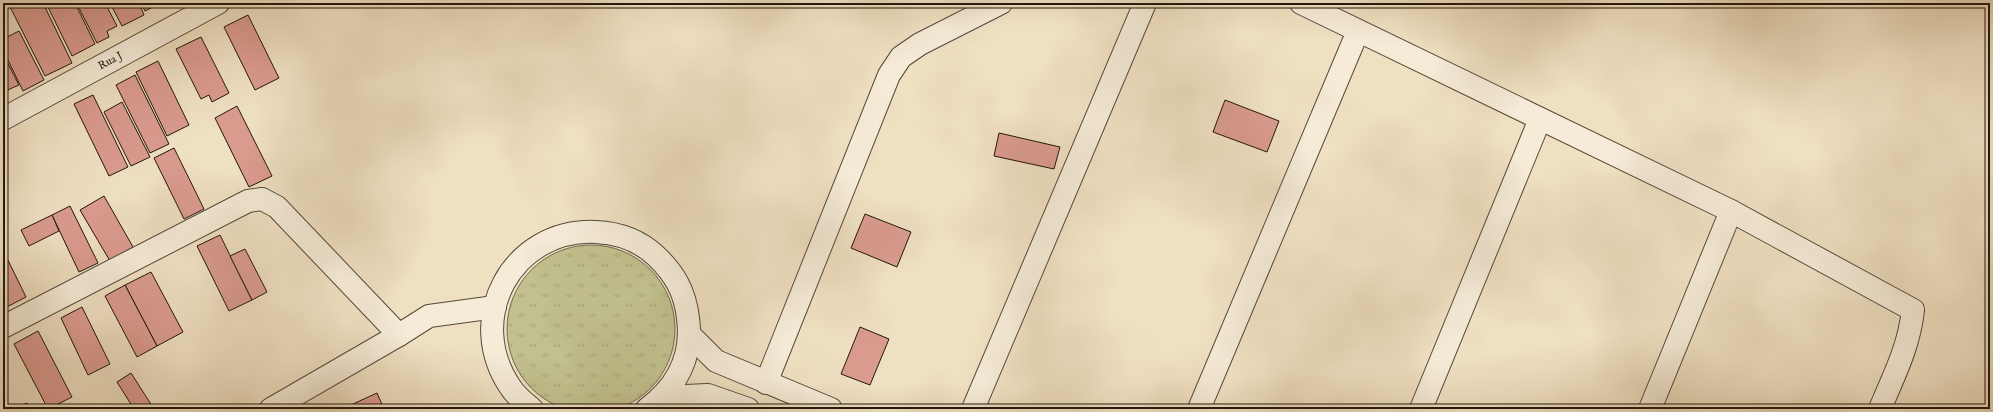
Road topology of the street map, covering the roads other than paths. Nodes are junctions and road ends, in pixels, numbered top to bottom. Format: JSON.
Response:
{"nodes":[{"id":1,"x":218,"y":3,"type":"edge"},
{"id":2,"x":1001,"y":3,"type":"edge"},
{"id":3,"x":1145,"y":3,"type":"edge"},
{"id":4,"x":1301,"y":3,"type":"edge"},
{"id":5,"x":1358,"y":31,"type":"junction"},
{"id":6,"x":3,"y":119,"type":"edge"},
{"id":7,"x":1540,"y":119,"type":"junction"},
{"id":8,"x":1731,"y":211,"type":"junction"},
{"id":9,"x":495,"y":307,"type":"junction"},
{"id":10,"x":3,"y":327,"type":"edge"},
{"id":11,"x":399,"y":335,"type":"junction"},
{"id":12,"x":690,"y":335,"type":"junction"},
{"id":13,"x":766,"y":383,"type":"junction"},
{"id":14,"x":655,"y":403,"type":"edge"},
{"id":15,"x":271,"y":409,"type":"edge"},
{"id":16,"x":532,"y":409,"type":"edge"},
{"id":17,"x":748,"y":409,"type":"edge"},
{"id":18,"x":831,"y":409,"type":"edge"},
{"id":19,"x":973,"y":409,"type":"edge"},
{"id":20,"x":1199,"y":409,"type":"edge"},
{"id":21,"x":1421,"y":409,"type":"edge"},
{"id":22,"x":1650,"y":409,"type":"edge"},
{"id":23,"x":1880,"y":409,"type":"edge"}],
"edges":[{"from":1,"to":6,"type":"street","name":"Rua J"},
{"from":2,"to":13,"type":"street"},
{"from":3,"to":19,"type":"street"},
{"from":4,"to":5,"type":"street"},
{"from":5,"to":7,"type":"street"},
{"from":5,"to":20,"type":"street"},
{"from":7,"to":8,"type":"street"},
{"from":7,"to":21,"type":"street"},
{"from":8,"to":22,"type":"street"},
{"from":8,"to":23,"type":"street"},
{"from":9,"to":11,"type":"street"},
{"from":9,"to":12,"type":"street"},
{"from":9,"to":16,"type":"street"},
{"from":10,"to":11,"type":"street"},
{"from":11,"to":15,"type":"street"},
{"from":12,"to":13,"type":"street"},
{"from":12,"to":14,"type":"street"},
{"from":13,"to":18,"type":"street"},
{"from":14,"to":17,"type":"street"}]}
